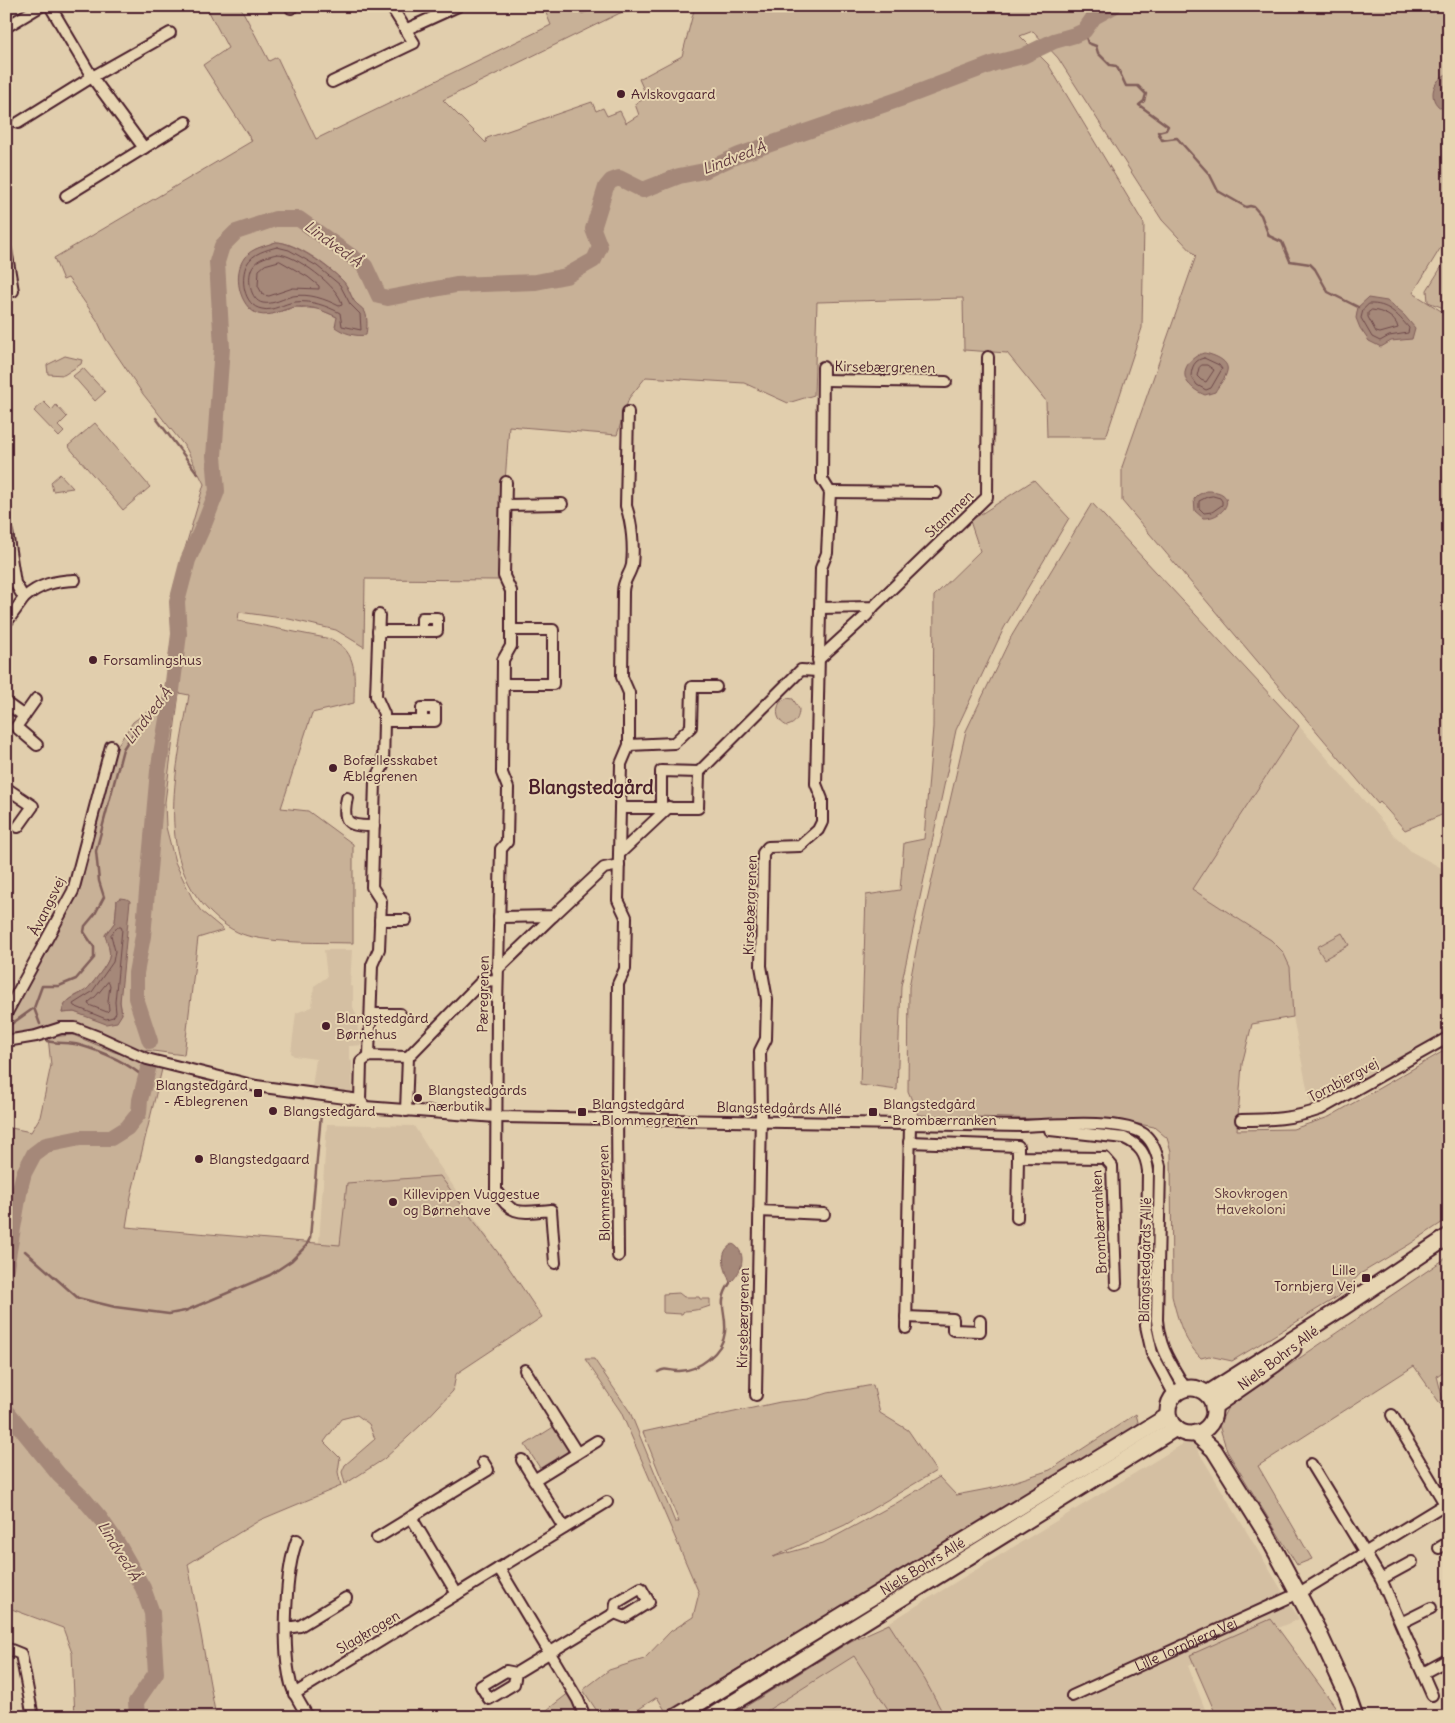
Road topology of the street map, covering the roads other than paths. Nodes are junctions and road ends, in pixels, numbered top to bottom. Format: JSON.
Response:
{"nodes":[{"id":1,"x":41,"y":6,"type":"edge"},
{"id":2,"x":50,"y":6,"type":"edge"},
{"id":3,"x":391,"y":6,"type":"edge"},
{"id":4,"x":458,"y":6,"type":"edge"},
{"id":5,"x":6,"y":27,"type":"edge"},
{"id":6,"x":405,"y":30,"type":"junction"},
{"id":7,"x":170,"y":33,"type":"dead end"},
{"id":8,"x":92,"y":77,"type":"junction"},
{"id":9,"x":332,"y":82,"type":"dead end"},
{"id":10,"x":186,"y":122,"type":"dead end"},
{"id":11,"x":18,"y":123,"type":"dead end"},
{"id":12,"x":144,"y":148,"type":"junction"},
{"id":13,"x":66,"y":196,"type":"dead end"},
{"id":14,"x":6,"y":250,"type":"edge"},
{"id":15,"x":12,"y":291,"type":"dead end"},
{"id":16,"x":988,"y":357,"type":"dead end"},
{"id":17,"x":823,"y":367,"type":"dead end"},
{"id":18,"x":823,"y":380,"type":"junction"},
{"id":19,"x":946,"y":382,"type":"dead end"},
{"id":20,"x":628,"y":412,"type":"dead end"},
{"id":21,"x":506,"y":482,"type":"dead end"},
{"id":22,"x":830,"y":492,"type":"junction"},
{"id":23,"x":936,"y":493,"type":"dead end"},
{"id":24,"x":562,"y":504,"type":"dead end"},
{"id":25,"x":506,"y":505,"type":"junction"},
{"id":26,"x":7,"y":532,"type":"edge"},
{"id":27,"x":76,"y":580,"type":"dead end"},
{"id":28,"x":24,"y":598,"type":"junction"},
{"id":29,"x":873,"y":607,"type":"junction"},
{"id":30,"x":820,"y":608,"type":"junction"},
{"id":31,"x":379,"y":615,"type":"dead end"},
{"id":32,"x":6,"y":623,"type":"edge"},
{"id":33,"x":511,"y":630,"type":"junction"},
{"id":34,"x":378,"y":631,"type":"junction"},
{"id":35,"x":422,"y":631,"type":"dead end"},
{"id":36,"x":818,"y":660,"type":"junction"},
{"id":37,"x":818,"y":671,"type":"junction"},
{"id":38,"x":503,"y":684,"type":"junction"},
{"id":39,"x":716,"y":688,"type":"dead end"},
{"id":40,"x":36,"y":699,"type":"dead end"},
{"id":41,"x":6,"y":703,"type":"edge"},
{"id":42,"x":24,"y":716,"type":"junction"},
{"id":43,"x":384,"y":721,"type":"junction"},
{"id":44,"x":422,"y":721,"type":"dead end"},
{"id":45,"x":37,"y":744,"type":"dead end"},
{"id":46,"x":629,"y":745,"type":"junction"},
{"id":47,"x":112,"y":746,"type":"dead end"},
{"id":48,"x":699,"y":772,"type":"junction"},
{"id":49,"x":6,"y":788,"type":"edge"},
{"id":50,"x":347,"y":798,"type":"dead end"},
{"id":51,"x":665,"y":807,"type":"junction"},
{"id":52,"x":620,"y":808,"type":"junction"},
{"id":53,"x":18,"y":826,"type":"dead end"},
{"id":54,"x":374,"y":826,"type":"junction"},
{"id":55,"x":619,"y":860,"type":"junction"},
{"id":56,"x":553,"y":916,"type":"junction"},
{"id":57,"x":499,"y":917,"type":"junction"},
{"id":58,"x":380,"y":920,"type":"junction"},
{"id":59,"x":406,"y":920,"type":"dead end"},
{"id":60,"x":497,"y":975,"type":"junction"},
{"id":61,"x":6,"y":1014,"type":"edge"},
{"id":62,"x":371,"y":1014,"type":"junction"},
{"id":63,"x":400,"y":1014,"type":"dead end"},
{"id":64,"x":1449,"y":1037,"type":"edge"},
{"id":65,"x":6,"y":1041,"type":"edge"},
{"id":66,"x":369,"y":1056,"type":"junction"},
{"id":67,"x":408,"y":1057,"type":"junction"},
{"id":68,"x":360,"y":1100,"type":"junction"},
{"id":69,"x":406,"y":1111,"type":"junction"},
{"id":70,"x":496,"y":1117,"type":"junction"},
{"id":71,"x":617,"y":1119,"type":"junction"},
{"id":72,"x":1241,"y":1120,"type":"dead end"},
{"id":73,"x":761,"y":1122,"type":"junction"},
{"id":74,"x":910,"y":1124,"type":"junction"},
{"id":75,"x":909,"y":1142,"type":"junction"},
{"id":76,"x":1018,"y":1157,"type":"junction"},
{"id":77,"x":759,"y":1211,"type":"junction"},
{"id":78,"x":824,"y":1214,"type":"dead end"},
{"id":79,"x":1017,"y":1218,"type":"dead end"},
{"id":80,"x":1449,"y":1236,"type":"edge"},
{"id":81,"x":618,"y":1256,"type":"dead end"},
{"id":82,"x":555,"y":1263,"type":"dead end"},
{"id":83,"x":1116,"y":1284,"type":"dead end"},
{"id":84,"x":906,"y":1317,"type":"junction"},
{"id":85,"x":980,"y":1321,"type":"dead end"},
{"id":86,"x":906,"y":1328,"type":"dead end"},
{"id":87,"x":526,"y":1370,"type":"dead end"},
{"id":88,"x":1180,"y":1391,"type":"junction"},
{"id":89,"x":756,"y":1395,"type":"dead end"},
{"id":90,"x":1210,"y":1400,"type":"junction"},
{"id":91,"x":1392,"y":1415,"type":"dead end"},
{"id":92,"x":1172,"y":1422,"type":"junction"},
{"id":93,"x":1201,"y":1430,"type":"junction"},
{"id":94,"x":597,"y":1441,"type":"dead end"},
{"id":95,"x":577,"y":1454,"type":"junction"},
{"id":96,"x":522,"y":1460,"type":"dead end"},
{"id":97,"x":483,"y":1462,"type":"dead end"},
{"id":98,"x":1311,"y":1464,"type":"dead end"},
{"id":99,"x":534,"y":1480,"type":"junction"},
{"id":100,"x":607,"y":1502,"type":"dead end"},
{"id":101,"x":1447,"y":1507,"type":"edge"},
{"id":102,"x":411,"y":1517,"type":"junction"},
{"id":103,"x":564,"y":1528,"type":"junction"},
{"id":104,"x":377,"y":1538,"type":"dead end"},
{"id":105,"x":297,"y":1540,"type":"dead end"},
{"id":106,"x":1449,"y":1542,"type":"edge"},
{"id":107,"x":1439,"y":1548,"type":"dead end"},
{"id":108,"x":1366,"y":1553,"type":"junction"},
{"id":109,"x":1412,"y":1562,"type":"dead end"},
{"id":110,"x":499,"y":1568,"type":"junction"},
{"id":111,"x":1381,"y":1579,"type":"junction"},
{"id":112,"x":1299,"y":1593,"type":"junction"},
{"id":113,"x":457,"y":1594,"type":"junction"},
{"id":114,"x":346,"y":1598,"type":"dead end"},
{"id":115,"x":1431,"y":1608,"type":"dead end"},
{"id":116,"x":615,"y":1613,"type":"dead end"},
{"id":117,"x":1401,"y":1623,"type":"junction"},
{"id":118,"x":286,"y":1628,"type":"junction"},
{"id":119,"x":6,"y":1648,"type":"edge"},
{"id":120,"x":550,"y":1653,"type":"junction"},
{"id":121,"x":1449,"y":1659,"type":"edge"},
{"id":122,"x":516,"y":1673,"type":"dead end"},
{"id":123,"x":1423,"y":1673,"type":"junction"},
{"id":124,"x":294,"y":1694,"type":"junction"},
{"id":125,"x":1432,"y":1695,"type":"dead end"},
{"id":126,"x":1072,"y":1696,"type":"dead end"},
{"id":127,"x":709,"y":1697,"type":"junction"},
{"id":128,"x":578,"y":1700,"type":"junction"},
{"id":129,"x":33,"y":1717,"type":"edge"},
{"id":130,"x":308,"y":1717,"type":"edge"},
{"id":131,"x":585,"y":1717,"type":"edge"},
{"id":132,"x":593,"y":1717,"type":"edge"},
{"id":133,"x":676,"y":1717,"type":"edge"},
{"id":134,"x":685,"y":1717,"type":"edge"},
{"id":135,"x":710,"y":1717,"type":"edge"},
{"id":136,"x":1355,"y":1717,"type":"edge"}],
"edges":[{"from":1,"to":5,"type":"street"},
{"from":2,"to":8,"type":"street"},
{"from":3,"to":6,"type":"street"},
{"from":4,"to":6,"type":"street"},
{"from":6,"to":9,"type":"street"},
{"from":7,"to":8,"type":"street"},
{"from":8,"to":11,"type":"street"},
{"from":8,"to":12,"type":"street"},
{"from":10,"to":12,"type":"street"},
{"from":12,"to":13,"type":"street"},
{"from":14,"to":15,"type":"street"},
{"from":16,"to":29,"type":"street","name":"Stammen"},
{"from":17,"to":18,"type":"street","name":"Kirsebærgrenen"},
{"from":18,"to":19,"type":"street","name":"Kirsebærgrenen"},
{"from":18,"to":22,"type":"street","name":"Kirsebærgrenen"},
{"from":20,"to":46,"type":"street","name":"Blommegrenen"},
{"from":21,"to":25,"type":"street","name":"Pæregrenen"},
{"from":22,"to":23,"type":"street"},
{"from":22,"to":30,"type":"street","name":"Kirsebærgrenen"},
{"from":24,"to":25,"type":"street"},
{"from":25,"to":33,"type":"street","name":"Pæregrenen"},
{"from":26,"to":28,"type":"street"},
{"from":27,"to":28,"type":"street"},
{"from":28,"to":32,"type":"street"},
{"from":29,"to":30,"type":"street"},
{"from":29,"to":36,"type":"street","name":"Stammen"},
{"from":30,"to":36,"type":"street","name":"Kirsebærgrenen"},
{"from":31,"to":34,"type":"street"},
{"from":33,"to":38,"type":"street","name":"Pæregrenen"},
{"from":33,"to":38,"type":"street"},
{"from":34,"to":35,"type":"street"},
{"from":34,"to":43,"type":"street"},
{"from":36,"to":37,"type":"street","name":"Kirsebærgrenen"},
{"from":37,"to":48,"type":"street"},
{"from":37,"to":73,"type":"street","name":"Kirsebærgrenen"},
{"from":38,"to":57,"type":"street","name":"Pæregrenen"},
{"from":39,"to":46,"type":"street"},
{"from":40,"to":42,"type":"street"},
{"from":41,"to":42,"type":"street"},
{"from":42,"to":45,"type":"street"},
{"from":43,"to":44,"type":"street"},
{"from":43,"to":54,"type":"street"},
{"from":46,"to":52,"type":"street","name":"Blommegrenen"},
{"from":47,"to":61,"type":"street","name":"Åvangsvej"},
{"from":48,"to":51,"type":"street"},
{"from":48,"to":51,"type":"street"},
{"from":49,"to":53,"type":"street"},
{"from":50,"to":54,"type":"street"},
{"from":51,"to":52,"type":"street"},
{"from":51,"to":55,"type":"street"},
{"from":52,"to":55,"type":"street","name":"Blommegrenen"},
{"from":54,"to":58,"type":"street"},
{"from":55,"to":56,"type":"street"},
{"from":55,"to":71,"type":"street","name":"Blommegrenen"},
{"from":56,"to":57,"type":"street"},
{"from":56,"to":60,"type":"street"},
{"from":57,"to":60,"type":"street","name":"Pæregrenen"},
{"from":58,"to":59,"type":"street"},
{"from":58,"to":62,"type":"street"},
{"from":60,"to":67,"type":"street"},
{"from":60,"to":70,"type":"street","name":"Pæregrenen"},
{"from":62,"to":63,"type":"street"},
{"from":62,"to":66,"type":"street"},
{"from":64,"to":72,"type":"street","name":"Tornbjergvej"},
{"from":65,"to":68,"type":"street","name":"Blangstedgårds Allé"},
{"from":66,"to":67,"type":"street"},
{"from":66,"to":68,"type":"street"},
{"from":67,"to":69,"type":"street"},
{"from":68,"to":69,"type":"street","name":"Blangstedgårds Allé"},
{"from":69,"to":70,"type":"street","name":"Blangstedgårds Allé"},
{"from":70,"to":71,"type":"street","name":"Blangstedgårds Allé"},
{"from":70,"to":82,"type":"street","name":"Pæregrenen"},
{"from":71,"to":73,"type":"street","name":"Blangstedgårds Allé"},
{"from":71,"to":81,"type":"street","name":"Blommegrenen"},
{"from":73,"to":74,"type":"street","name":"Blangstedgårds Allé"},
{"from":73,"to":77,"type":"street","name":"Kirsebærgrenen"},
{"from":74,"to":75,"type":"street"},
{"from":74,"to":88,"type":"street","name":"Blangstedgårds Allé"},
{"from":75,"to":76,"type":"street"},
{"from":75,"to":84,"type":"street"},
{"from":76,"to":79,"type":"street"},
{"from":76,"to":83,"type":"street","name":"Brombærranken"},
{"from":77,"to":78,"type":"street"},
{"from":77,"to":89,"type":"street","name":"Kirsebærgrenen"},
{"from":80,"to":90,"type":"street","name":"Niels Bohrs Allé"},
{"from":84,"to":85,"type":"street"},
{"from":84,"to":86,"type":"street"},
{"from":87,"to":95,"type":"street"},
{"from":88,"to":90,"type":"street"},
{"from":88,"to":92,"type":"street"},
{"from":90,"to":93,"type":"street"},
{"from":91,"to":101,"type":"street","name":"Lille Tornbjerg Vej"},
{"from":92,"to":93,"type":"street"},
{"from":92,"to":127,"type":"street","name":"Niels Bohrs Allé"},
{"from":92,"to":135,"type":"street","name":"Niels Bohrs Allé"},
{"from":93,"to":112,"type":"street"},
{"from":94,"to":95,"type":"street"},
{"from":95,"to":99,"type":"street"},
{"from":96,"to":99,"type":"street"},
{"from":97,"to":102,"type":"street"},
{"from":98,"to":108,"type":"street"},
{"from":99,"to":103,"type":"street"},
{"from":100,"to":103,"type":"street","name":"Slagkrogen"},
{"from":101,"to":108,"type":"street","name":"Lille Tornbjerg Vej"},
{"from":102,"to":104,"type":"street"},
{"from":102,"to":113,"type":"street"},
{"from":103,"to":110,"type":"street","name":"Slagkrogen"},
{"from":105,"to":118,"type":"street"},
{"from":106,"to":107,"type":"street"},
{"from":108,"to":111,"type":"street"},
{"from":108,"to":112,"type":"street","name":"Lille Tornbjerg Vej"},
{"from":109,"to":111,"type":"street"},
{"from":110,"to":113,"type":"street","name":"Slagkrogen"},
{"from":110,"to":120,"type":"street"},
{"from":111,"to":117,"type":"street"},
{"from":112,"to":126,"type":"street","name":"Lille Tornbjerg Vej"},
{"from":112,"to":136,"type":"street"},
{"from":113,"to":124,"type":"street","name":"Slagkrogen"},
{"from":114,"to":118,"type":"street"},
{"from":115,"to":117,"type":"street"},
{"from":116,"to":120,"type":"street"},
{"from":117,"to":123,"type":"street"},
{"from":118,"to":124,"type":"street"},
{"from":119,"to":129,"type":"street"},
{"from":120,"to":122,"type":"street"},
{"from":120,"to":128,"type":"street"},
{"from":121,"to":123,"type":"street"},
{"from":123,"to":125,"type":"street"},
{"from":124,"to":130,"type":"street"},
{"from":127,"to":133,"type":"street","name":"Niels Bohrs Allé"},
{"from":127,"to":134,"type":"street"},
{"from":128,"to":131,"type":"street"},
{"from":128,"to":132,"type":"street"}]}
